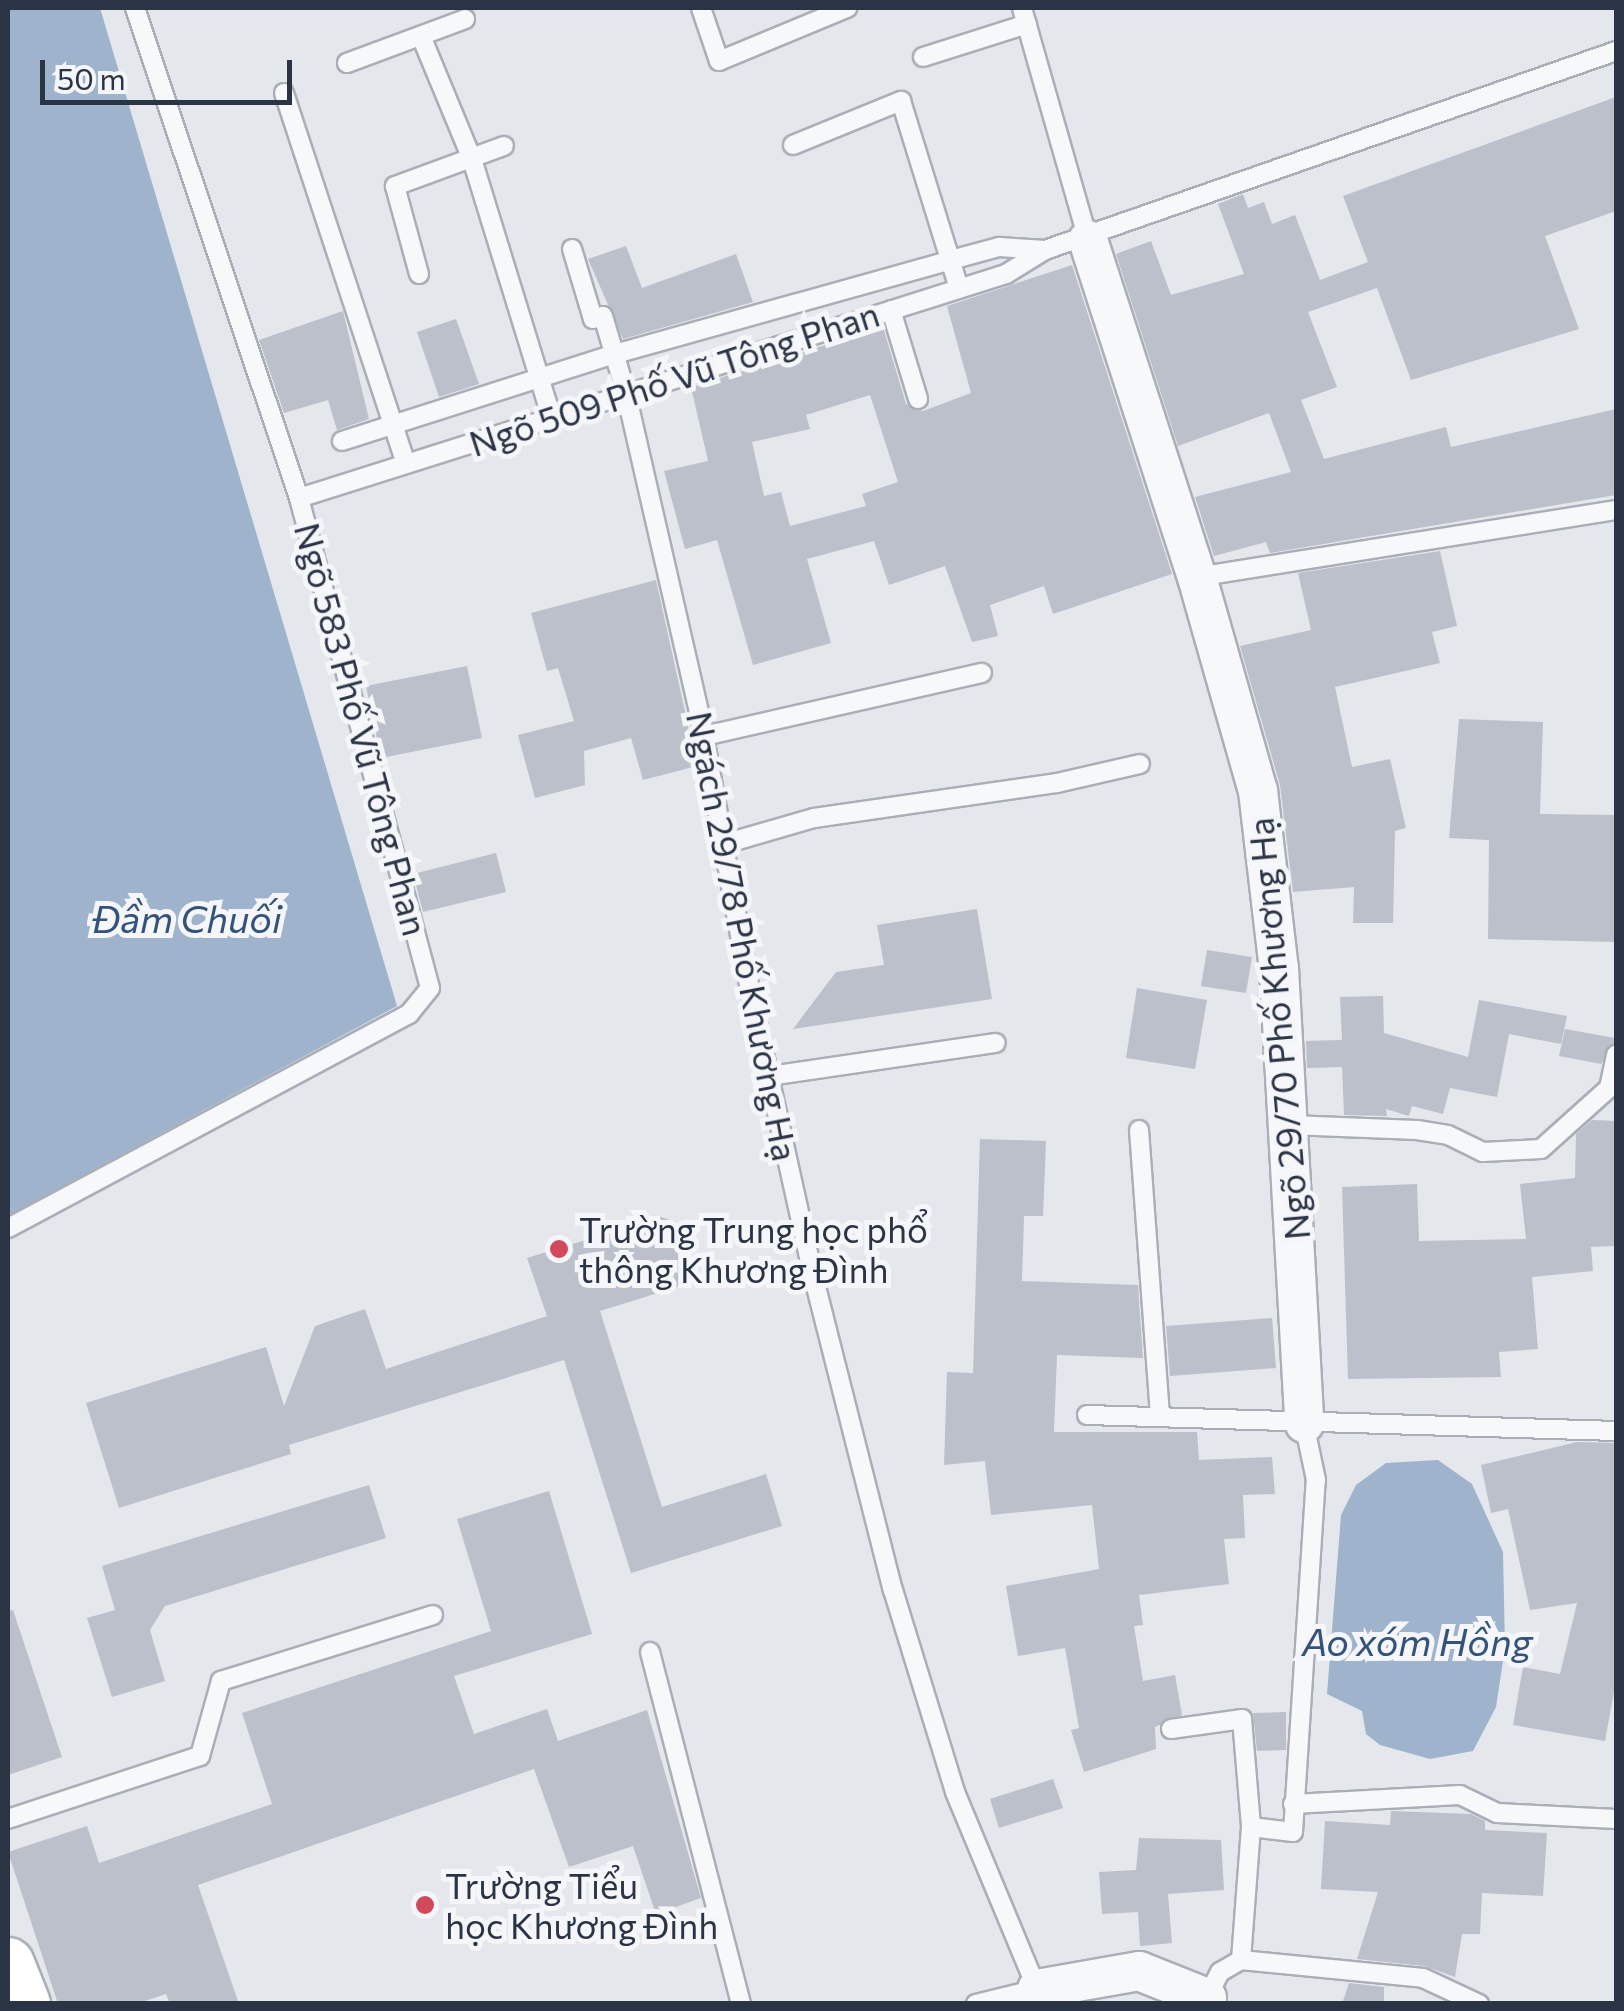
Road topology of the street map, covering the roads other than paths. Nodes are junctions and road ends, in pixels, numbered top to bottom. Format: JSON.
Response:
{"nodes":[{"id":1,"x":135,"y":8,"type":"edge"},
{"id":2,"x":701,"y":8,"type":"edge"},
{"id":3,"x":847,"y":8,"type":"edge"},
{"id":4,"x":1024,"y":16,"type":"edge"},
{"id":5,"x":465,"y":20,"type":"dead end"},
{"id":6,"x":421,"y":36,"type":"junction"},
{"id":7,"x":1616,"y":51,"type":"edge"},
{"id":8,"x":923,"y":57,"type":"dead end"},
{"id":9,"x":347,"y":63,"type":"dead end"},
{"id":10,"x":284,"y":93,"type":"dead end"},
{"id":11,"x":793,"y":145,"type":"dead end"},
{"id":12,"x":504,"y":146,"type":"dead end"},
{"id":13,"x":472,"y":160,"type":"junction"},
{"id":14,"x":1088,"y":240,"type":"junction"},
{"id":15,"x":572,"y":249,"type":"dead end"},
{"id":16,"x":1045,"y":250,"type":"junction"},
{"id":17,"x":951,"y":260,"type":"junction"},
{"id":18,"x":419,"y":274,"type":"dead end"},
{"id":19,"x":857,"y":286,"type":"junction"},
{"id":20,"x":960,"y":288,"type":"junction"},
{"id":21,"x":890,"y":310,"type":"junction"},
{"id":22,"x":758,"y":314,"type":"junction"},
{"id":23,"x":866,"y":318,"type":"junction"},
{"id":24,"x":768,"y":348,"type":"junction"},
{"id":25,"x":615,"y":354,"type":"junction"},
{"id":26,"x":539,"y":379,"type":"junction"},
{"id":27,"x":626,"y":393,"type":"junction"},
{"id":28,"x":918,"y":399,"type":"dead end"},
{"id":29,"x":551,"y":416,"type":"junction"},
{"id":30,"x":392,"y":424,"type":"junction"},
{"id":31,"x":342,"y":441,"type":"dead end"},
{"id":32,"x":406,"y":463,"type":"junction"},
{"id":33,"x":299,"y":498,"type":"junction"},
{"id":34,"x":1616,"y":510,"type":"edge"},
{"id":35,"x":1197,"y":577,"type":"junction"},
{"id":36,"x":982,"y":672,"type":"dead end"},
{"id":37,"x":704,"y":736,"type":"junction"},
{"id":38,"x":1140,"y":764,"type":"dead end"},
{"id":39,"x":724,"y":844,"type":"junction"},
{"id":40,"x":996,"y":1043,"type":"dead end"},
{"id":41,"x":1616,"y":1055,"type":"edge"},
{"id":42,"x":769,"y":1076,"type":"junction"},
{"id":43,"x":1290,"y":1125,"type":"junction"},
{"id":44,"x":1139,"y":1130,"type":"dead end"},
{"id":45,"x":8,"y":1228,"type":"edge"},
{"id":46,"x":1087,"y":1415,"type":"dead end"},
{"id":47,"x":1160,"y":1415,"type":"junction"},
{"id":48,"x":1304,"y":1423,"type":"junction"},
{"id":49,"x":1616,"y":1432,"type":"edge"},
{"id":50,"x":433,"y":1615,"type":"dead end"},
{"id":51,"x":650,"y":1652,"type":"dead end"},
{"id":52,"x":1172,"y":1730,"type":"dead end"},
{"id":53,"x":1294,"y":1804,"type":"junction"},
{"id":54,"x":8,"y":1819,"type":"edge"},
{"id":55,"x":1616,"y":1819,"type":"edge"},
{"id":56,"x":1251,"y":1827,"type":"junction"},
{"id":57,"x":1242,"y":1960,"type":"junction"},
{"id":58,"x":8,"y":1964,"type":"edge"},
{"id":59,"x":1439,"y":1985,"type":"junction"},
{"id":60,"x":1037,"y":1989,"type":"junction"},
{"id":61,"x":1206,"y":2001,"type":"edge"},
{"id":62,"x":24,"y":2004,"type":"edge"},
{"id":63,"x":742,"y":2004,"type":"edge"},
{"id":64,"x":976,"y":2004,"type":"edge"},
{"id":65,"x":1432,"y":2004,"type":"edge"},
{"id":66,"x":1479,"y":2004,"type":"edge"}],
"edges":[{"from":1,"to":33,"type":"lane","name":"Ngõ 583 Phố Vũ Tông Phan"},
{"from":2,"to":3,"type":"lane"},
{"from":4,"to":8,"type":"lane"},
{"from":4,"to":14,"type":"lane"},
{"from":5,"to":6,"type":"lane"},
{"from":6,"to":9,"type":"lane"},
{"from":6,"to":13,"type":"lane"},
{"from":7,"to":14,"type":"lane","name":"Ngõ 509 Phố Vũ Tông Phan"},
{"from":10,"to":30,"type":"lane"},
{"from":11,"to":17,"type":"lane"},
{"from":12,"to":13,"type":"lane"},
{"from":13,"to":18,"type":"lane"},
{"from":13,"to":26,"type":"lane"},
{"from":14,"to":16,"type":"lane","name":"Ngõ 509 Phố Vũ Tông Phan"},
{"from":14,"to":35,"type":"street","name":"Ngõ 29/70 Phố Khương Hạ"},
{"from":15,"to":25,"type":"lane","name":"Ngách 29/78 Phố Khương Hạ"},
{"from":16,"to":17,"type":"lane","name":"Ngõ 509 Phố Vũ Tông Phan"},
{"from":16,"to":20,"type":"lane","name":"Ngõ 509 Phố Vũ Tông Phan"},
{"from":17,"to":19,"type":"lane","name":"Ngõ 509 Phố Vũ Tông Phan"},
{"from":17,"to":20,"type":"lane"},
{"from":19,"to":22,"type":"lane","name":"Ngõ 509 Phố Vũ Tông Phan"},
{"from":19,"to":23,"type":"lane"},
{"from":20,"to":21,"type":"lane","name":"Ngõ 509 Phố Vũ Tông Phan"},
{"from":21,"to":23,"type":"lane","name":"Ngõ 509 Phố Vũ Tông Phan"},
{"from":21,"to":28,"type":"lane"},
{"from":22,"to":24,"type":"lane"},
{"from":22,"to":25,"type":"lane","name":"Ngõ 509 Phố Vũ Tông Phan"},
{"from":23,"to":24,"type":"lane","name":"Ngõ 509 Phố Vũ Tông Phan"},
{"from":24,"to":27,"type":"lane","name":"Ngõ 509 Phố Vũ Tông Phan"},
{"from":25,"to":26,"type":"lane","name":"Ngõ 509 Phố Vũ Tông Phan"},
{"from":25,"to":27,"type":"lane","name":"Ngách 29/78 Phố Khương Hạ"},
{"from":26,"to":29,"type":"lane"},
{"from":26,"to":30,"type":"lane","name":"Ngõ 509 Phố Vũ Tông Phan"},
{"from":27,"to":29,"type":"lane","name":"Ngõ 509 Phố Vũ Tông Phan"},
{"from":27,"to":37,"type":"lane","name":"Ngách 29/78 Phố Khương Hạ"},
{"from":29,"to":32,"type":"lane","name":"Ngõ 509 Phố Vũ Tông Phan"},
{"from":30,"to":31,"type":"lane","name":"Ngõ 509 Phố Vũ Tông Phan"},
{"from":30,"to":32,"type":"lane"},
{"from":32,"to":33,"type":"lane","name":"Ngõ 509 Phố Vũ Tông Phan"},
{"from":33,"to":45,"type":"lane","name":"Ngõ 583 Phố Vũ Tông Phan"},
{"from":34,"to":35,"type":"lane"},
{"from":35,"to":43,"type":"street","name":"Ngõ 29/70 Phố Khương Hạ"},
{"from":36,"to":37,"type":"lane"},
{"from":37,"to":39,"type":"lane","name":"Ngách 29/78 Phố Khương Hạ"},
{"from":38,"to":39,"type":"lane"},
{"from":39,"to":42,"type":"lane","name":"Ngách 29/78 Phố Khương Hạ"},
{"from":40,"to":42,"type":"lane"},
{"from":41,"to":43,"type":"lane"},
{"from":42,"to":60,"type":"lane","name":"Ngách 29/78 Phố Khương Hạ"},
{"from":43,"to":48,"type":"street","name":"Ngõ 29/70 Phố Khương Hạ"},
{"from":44,"to":47,"type":"lane"},
{"from":46,"to":47,"type":"lane"},
{"from":47,"to":48,"type":"lane"},
{"from":48,"to":49,"type":"lane"},
{"from":48,"to":53,"type":"lane"},
{"from":50,"to":54,"type":"lane"},
{"from":51,"to":63,"type":"lane"},
{"from":52,"to":56,"type":"lane"},
{"from":53,"to":55,"type":"lane"},
{"from":53,"to":56,"type":"lane"},
{"from":56,"to":57,"type":"lane"},
{"from":57,"to":59,"type":"lane"},
{"from":57,"to":61,"type":"lane"},
{"from":58,"to":62,"type":"street"},
{"from":59,"to":65,"type":"lane"},
{"from":59,"to":66,"type":"lane"},
{"from":60,"to":61,"type":"street"},
{"from":60,"to":64,"type":"lane"}]}
